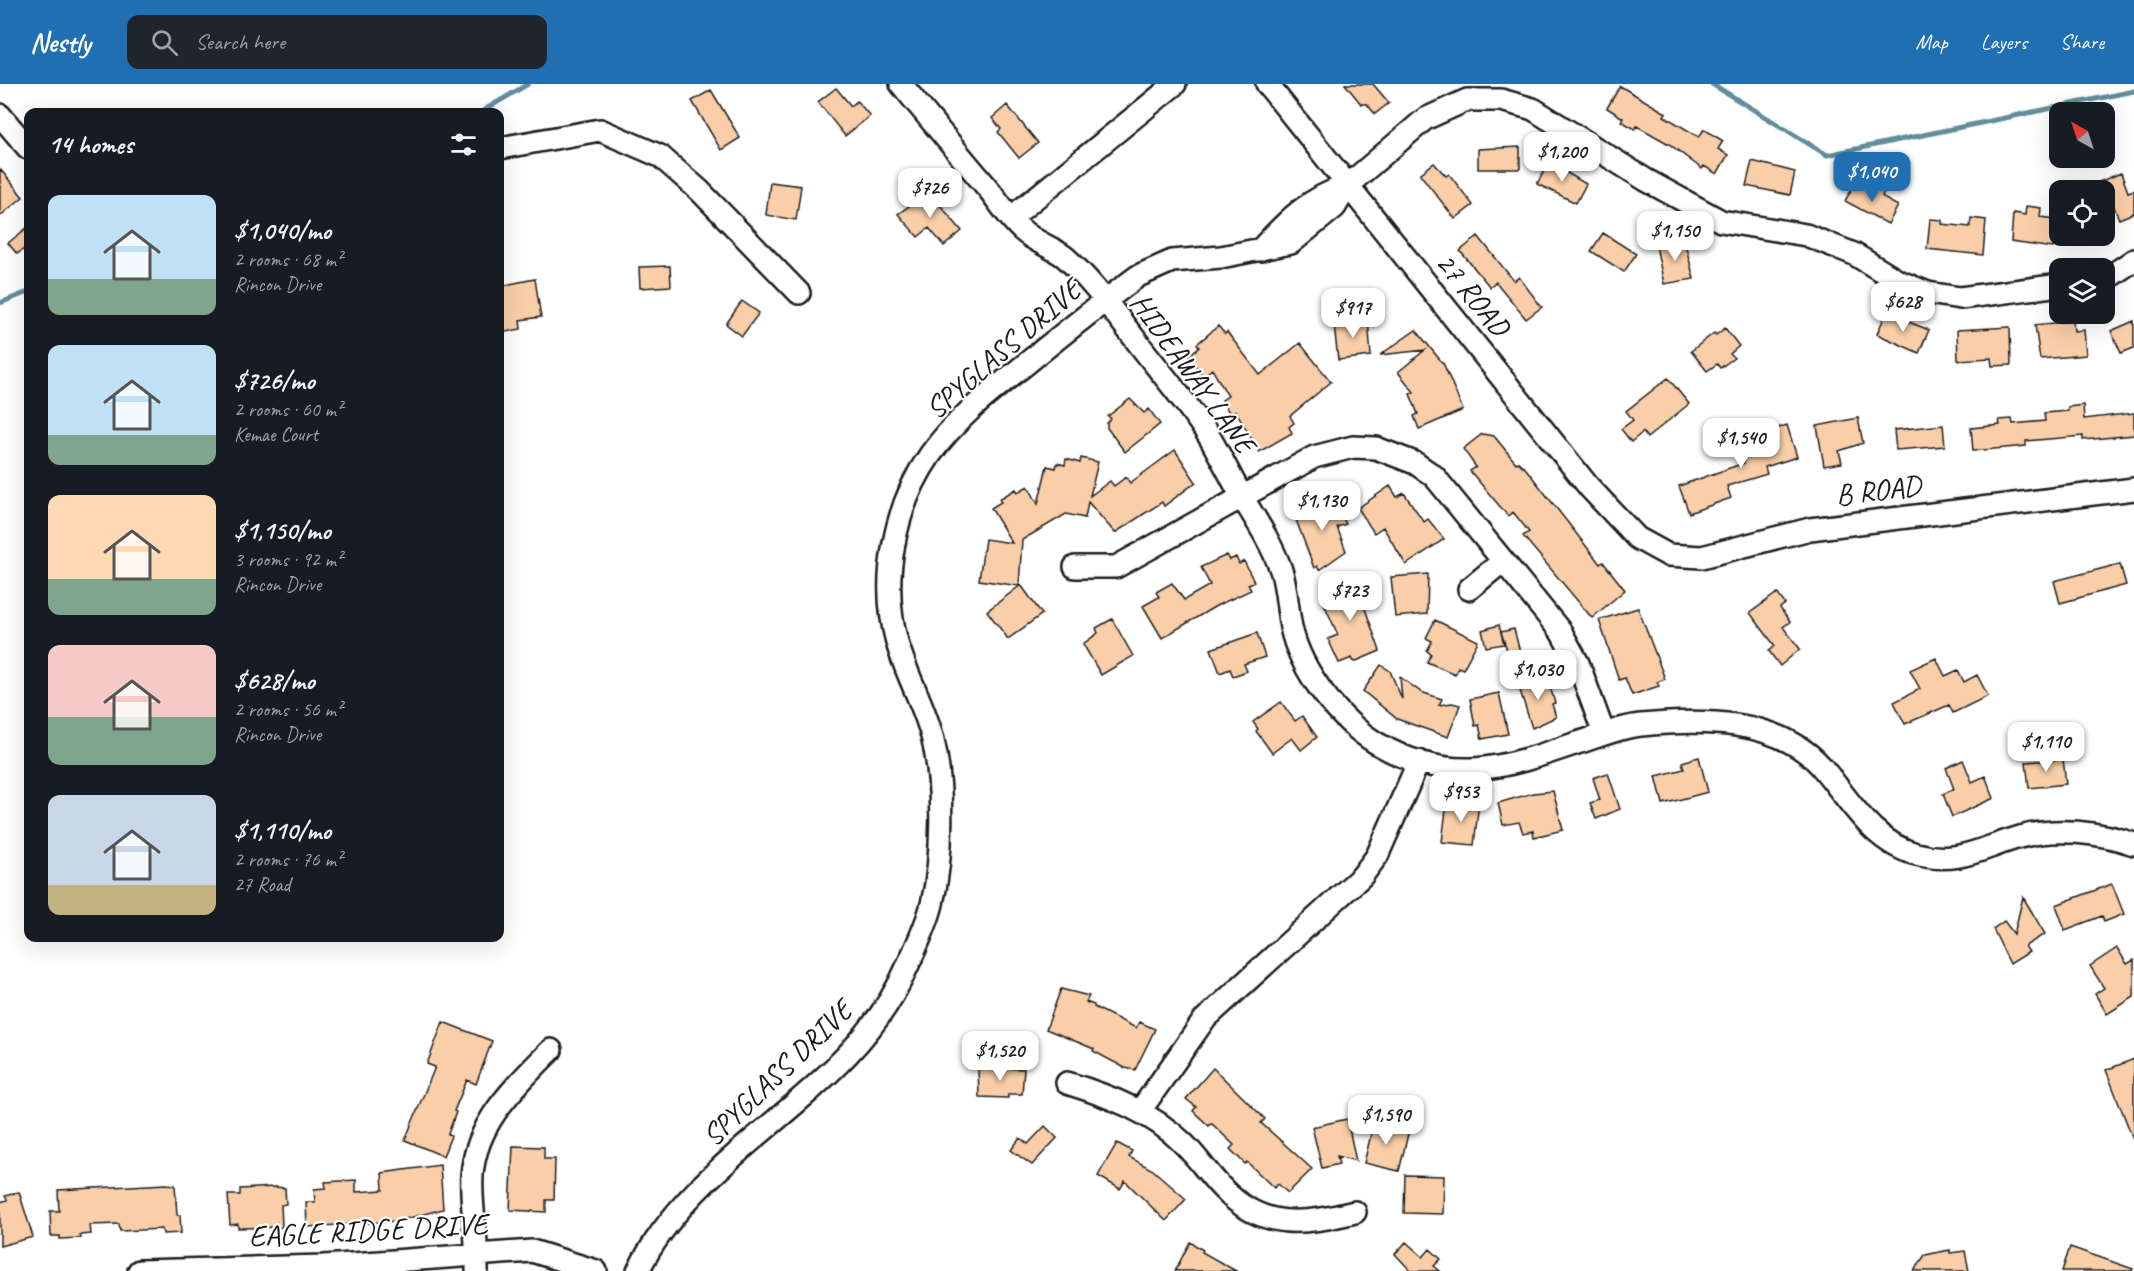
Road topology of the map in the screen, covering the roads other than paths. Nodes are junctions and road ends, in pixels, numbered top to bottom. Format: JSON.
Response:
{"nodes":[{"id":1,"x":901,"y":84,"type":"edge"},
{"id":2,"x":1175,"y":84,"type":"edge"},
{"id":3,"x":1267,"y":84,"type":"edge"},
{"id":4,"x":1,"y":117,"type":"edge"},
{"id":5,"x":24,"y":143,"type":"edge"},
{"id":6,"x":504,"y":147,"type":"edge"},
{"id":7,"x":1348,"y":185,"type":"junction"},
{"id":8,"x":1012,"y":217,"type":"junction"},
{"id":9,"x":2134,"y":260,"type":"edge"},
{"id":10,"x":2115,"y":273,"type":"edge"},
{"id":11,"x":2049,"y":286,"type":"edge"},
{"id":12,"x":799,"y":293,"type":"dead end"},
{"id":13,"x":1104,"y":301,"type":"junction"},
{"id":14,"x":2134,"y":489,"type":"edge"},
{"id":15,"x":1242,"y":496,"type":"junction"},
{"id":16,"x":1637,"y":538,"type":"joint"},
{"id":17,"x":1503,"y":561,"type":"junction"},
{"id":18,"x":1075,"y":567,"type":"dead end"},
{"id":19,"x":1469,"y":589,"type":"dead end"},
{"id":20,"x":1604,"y":734,"type":"junction"},
{"id":21,"x":1419,"y":760,"type":"junction"},
{"id":22,"x":2134,"y":844,"type":"edge"},
{"id":23,"x":552,"y":1050,"type":"dead end"},
{"id":24,"x":1067,"y":1083,"type":"dead end"},
{"id":25,"x":1140,"y":1111,"type":"junction"},
{"id":26,"x":1355,"y":1212,"type":"dead end"},
{"id":27,"x":477,"y":1262,"type":"edge"},
{"id":28,"x":140,"y":1271,"type":"edge"},
{"id":29,"x":597,"y":1271,"type":"edge"},
{"id":30,"x":638,"y":1271,"type":"edge"}],
"edges":[{"from":1,"to":8,"type":"street","name":"HIDEAWAY LANE"},
{"from":2,"to":8,"type":"street"},
{"from":3,"to":7,"type":"street","name":"27 ROAD"},
{"from":4,"to":5,"type":"street"},
{"from":6,"to":12,"type":"street"},
{"from":7,"to":11,"type":"street","name":"SPYGLASS DRIVE"},
{"from":7,"to":13,"type":"street","name":"SPYGLASS DRIVE"},
{"from":7,"to":16,"type":"street","name":"27 ROAD"},
{"from":8,"to":13,"type":"street","name":"HIDEAWAY LANE"},
{"from":9,"to":10,"type":"street"},
{"from":13,"to":15,"type":"street","name":"HIDEAWAY LANE"},
{"from":13,"to":30,"type":"street","name":"SPYGLASS DRIVE"},
{"from":14,"to":16,"type":"street","name":"B ROAD"},
{"from":15,"to":17,"type":"street"},
{"from":15,"to":18,"type":"street"},
{"from":15,"to":21,"type":"street","name":"HIDEAWAY LANE"},
{"from":17,"to":19,"type":"street"},
{"from":17,"to":20,"type":"street"},
{"from":20,"to":21,"type":"street","name":"HIDEAWAY LANE"},
{"from":20,"to":22,"type":"street","name":"HIDEAWAY LANE"},
{"from":21,"to":25,"type":"street"},
{"from":23,"to":27,"type":"street"},
{"from":24,"to":25,"type":"street"},
{"from":25,"to":26,"type":"street"},
{"from":27,"to":28,"type":"street","name":"EAGLE RIDGE DRIVE"},
{"from":27,"to":29,"type":"street","name":"EAGLE RIDGE DRIVE"}]}
